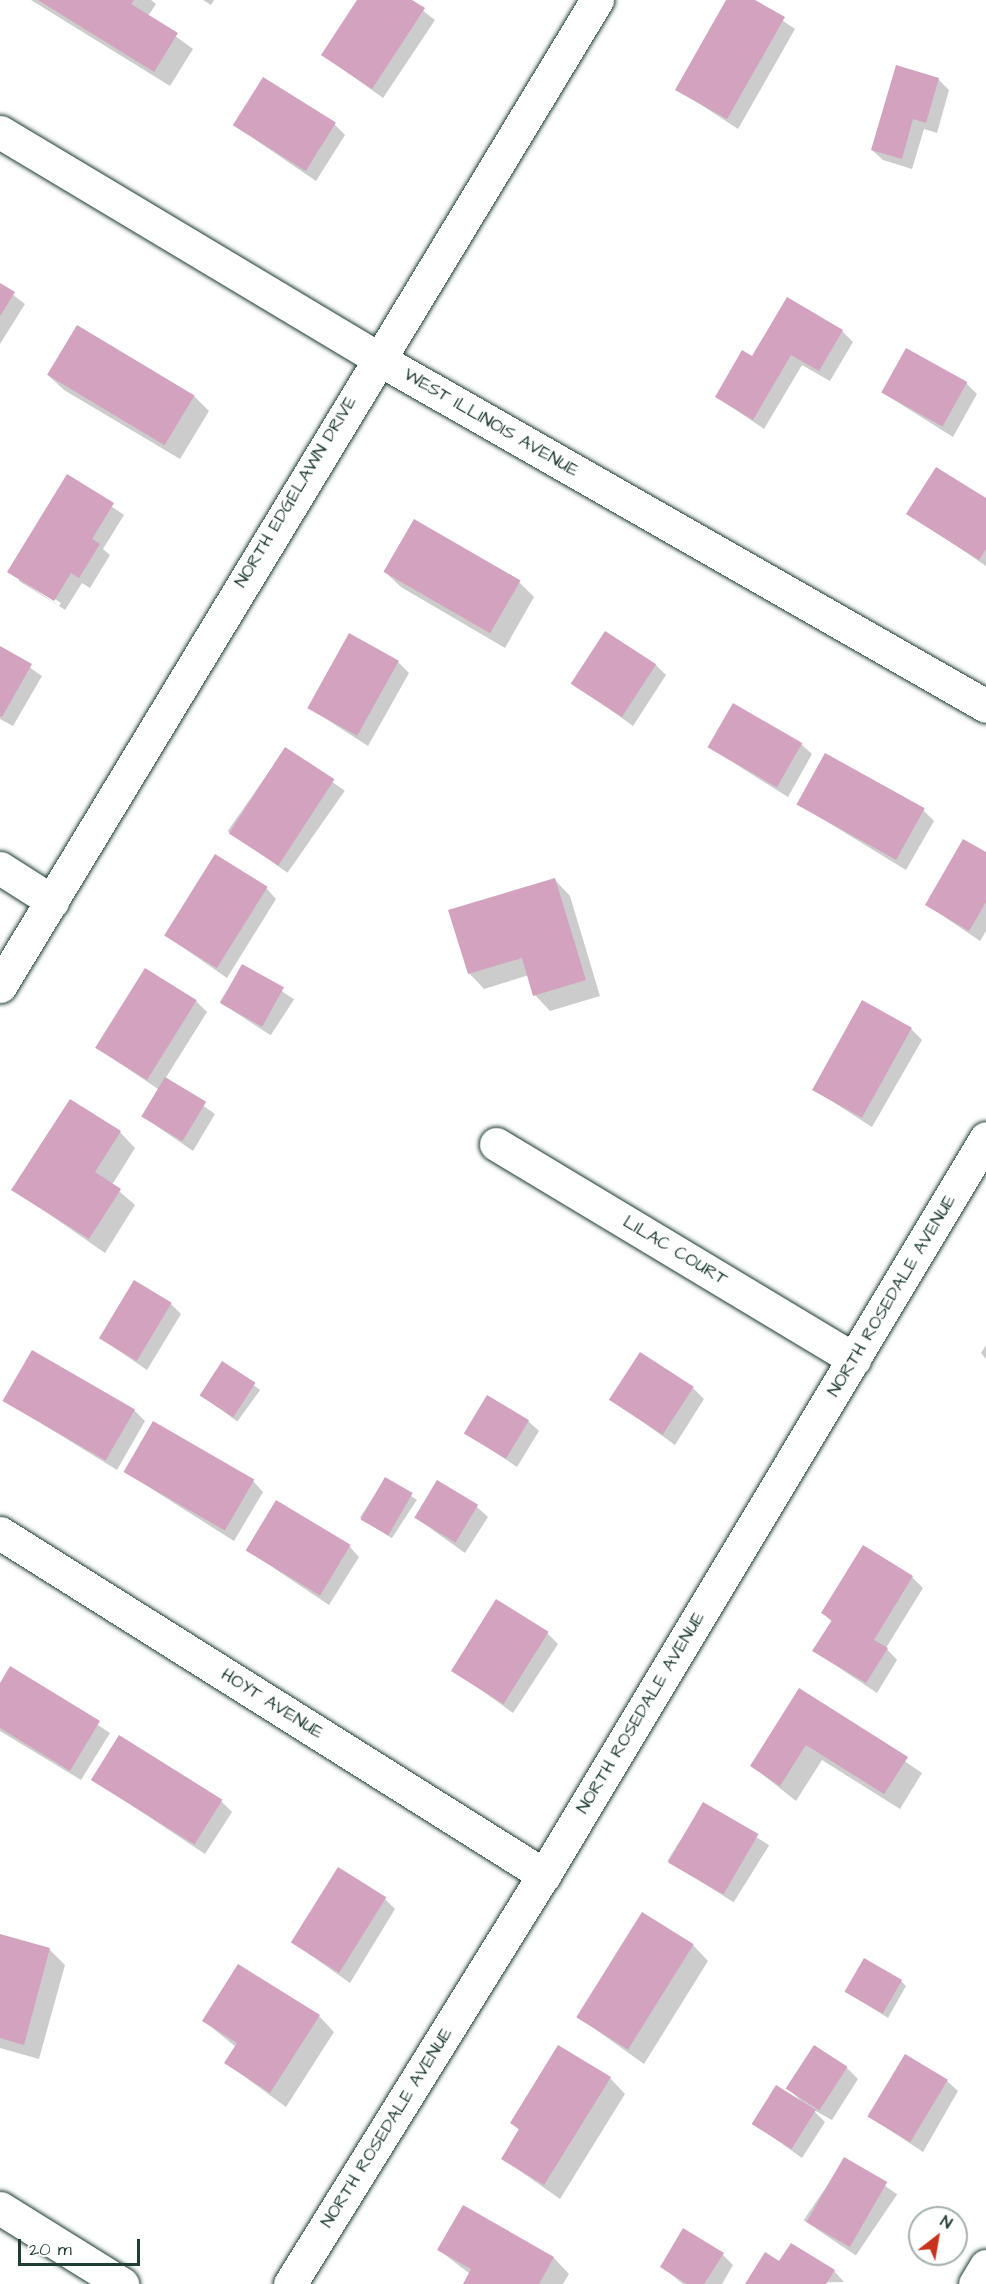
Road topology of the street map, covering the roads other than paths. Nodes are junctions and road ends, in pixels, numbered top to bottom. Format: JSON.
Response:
{"nodes":[{"id":1,"x":597,"y":0,"type":"edge"},
{"id":2,"x":0,"y":132,"type":"edge"},
{"id":3,"x":377,"y":358,"type":"junction"},
{"id":4,"x":986,"y":706,"type":"edge"},
{"id":5,"x":0,"y":868,"type":"edge"},
{"id":6,"x":52,"y":901,"type":"junction"},
{"id":7,"x":0,"y":986,"type":"edge"},
{"id":8,"x":986,"y":1138,"type":"edge"},
{"id":9,"x":496,"y":1144,"type":"dead end"},
{"id":10,"x":854,"y":1359,"type":"junction"},
{"id":11,"x":0,"y":1533,"type":"edge"},
{"id":12,"x":544,"y":1875,"type":"junction"},
{"id":13,"x":0,"y":2208,"type":"edge"},
{"id":14,"x":986,"y":2266,"type":"edge"},
{"id":15,"x":122,"y":2284,"type":"edge"},
{"id":16,"x":290,"y":2284,"type":"edge"},
{"id":17,"x":975,"y":2284,"type":"edge"}],
"edges":[{"from":1,"to":3,"type":"street","name":"NORTH EDGELAWN DRIVE"},
{"from":2,"to":3,"type":"street","name":"WEST ILLINOIS AVENUE"},
{"from":3,"to":4,"type":"street","name":"WEST ILLINOIS AVENUE"},
{"from":3,"to":6,"type":"street","name":"NORTH EDGELAWN DRIVE"},
{"from":5,"to":6,"type":"street"},
{"from":6,"to":7,"type":"street","name":"NORTH EDGELAWN DRIVE"},
{"from":8,"to":10,"type":"street","name":"NORTH ROSEDALE AVENUE"},
{"from":9,"to":10,"type":"street","name":"LILAC COURT"},
{"from":10,"to":12,"type":"street","name":"NORTH ROSEDALE AVENUE"},
{"from":11,"to":12,"type":"street","name":"HOYT AVENUE"},
{"from":12,"to":16,"type":"street","name":"NORTH ROSEDALE AVENUE"},
{"from":13,"to":15,"type":"street"},
{"from":14,"to":17,"type":"street"}]}
